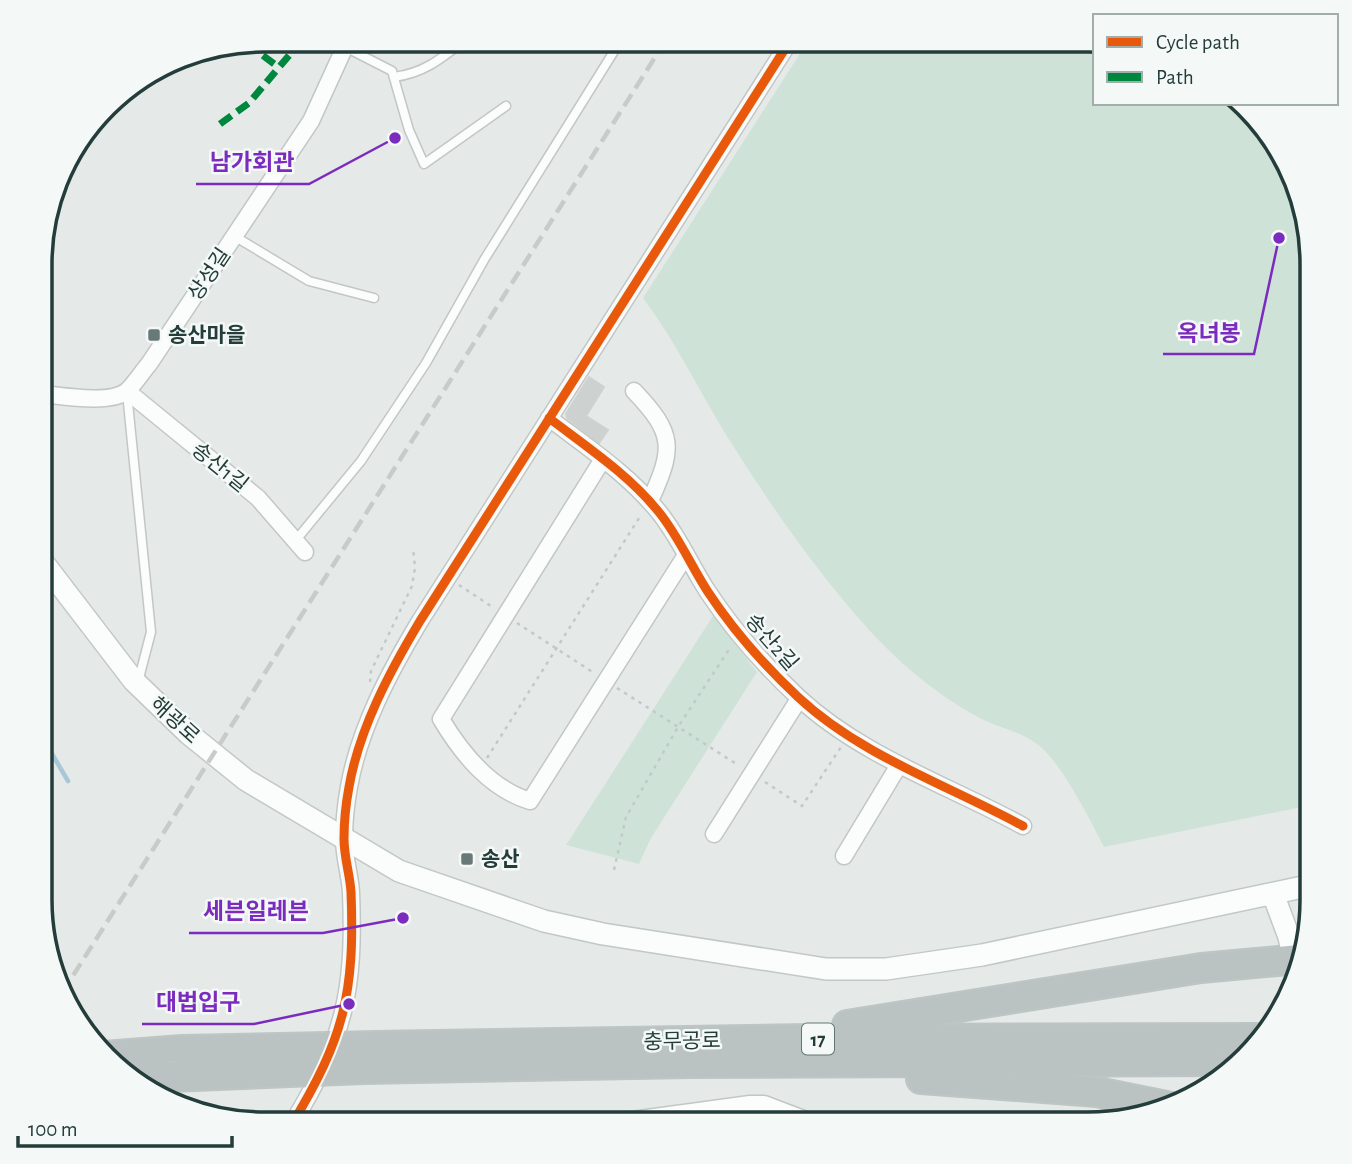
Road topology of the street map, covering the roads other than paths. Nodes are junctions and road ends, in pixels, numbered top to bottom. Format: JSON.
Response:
{"nodes":[{"id":1,"x":342,"y":53,"type":"edge"},
{"id":2,"x":363,"y":53,"type":"edge"},
{"id":3,"x":448,"y":53,"type":"edge"},
{"id":4,"x":613,"y":53,"type":"edge"},
{"id":5,"x":782,"y":53,"type":"edge"},
{"id":6,"x":394,"y":77,"type":"junction"},
{"id":7,"x":506,"y":106,"type":"dead end"},
{"id":8,"x":234,"y":236,"type":"junction"},
{"id":9,"x":374,"y":298,"type":"dead end"},
{"id":10,"x":127,"y":391,"type":"junction"},
{"id":11,"x":634,"y":391,"type":"dead end"},
{"id":12,"x":52,"y":395,"type":"edge"},
{"id":13,"x":549,"y":418,"type":"junction"},
{"id":14,"x":603,"y":459,"type":"junction"},
{"id":15,"x":650,"y":501,"type":"junction"},
{"id":16,"x":301,"y":546,"type":"joint"},
{"id":17,"x":686,"y":555,"type":"junction"},
{"id":18,"x":52,"y":576,"type":"edge"},
{"id":19,"x":138,"y":685,"type":"junction"},
{"id":20,"x":799,"y":699,"type":"junction"},
{"id":21,"x":899,"y":765,"type":"junction"},
{"id":22,"x":1023,"y":826,"type":"dead end"},
{"id":23,"x":714,"y":834,"type":"dead end"},
{"id":24,"x":344,"y":839,"type":"junction"},
{"id":25,"x":844,"y":856,"type":"dead end"},
{"id":26,"x":1300,"y":888,"type":"edge"},
{"id":27,"x":1273,"y":894,"type":"junction"},
{"id":28,"x":1293,"y":950,"type":"edge"},
{"id":29,"x":1289,"y":964,"type":"edge"},
{"id":30,"x":1248,"y":1038,"type":"edge"},
{"id":31,"x":447,"y":1045,"type":"junction"},
{"id":32,"x":121,"y":1055,"type":"edge"},
{"id":33,"x":370,"y":1058,"type":"junction"},
{"id":34,"x":1224,"y":1061,"type":"edge"},
{"id":35,"x":691,"y":1063,"type":"junction"},
{"id":36,"x":152,"y":1079,"type":"edge"},
{"id":37,"x":1147,"y":1103,"type":"edge"},
{"id":38,"x":688,"y":1111,"type":"edge"},
{"id":39,"x":782,"y":1111,"type":"edge"},
{"id":40,"x":299,"y":1112,"type":"edge"}],
"edges":[{"from":1,"to":8,"type":"street","name":"상성길"},
{"from":2,"to":6,"type":"lane"},
{"from":3,"to":6,"type":"lane"},
{"from":4,"to":16,"type":"lane"},
{"from":5,"to":13,"type":"street"},
{"from":6,"to":7,"type":"lane"},
{"from":8,"to":9,"type":"lane"},
{"from":8,"to":10,"type":"street","name":"상성길"},
{"from":10,"to":12,"type":"street"},
{"from":10,"to":16,"type":"street","name":"송산1길"},
{"from":10,"to":19,"type":"lane"},
{"from":11,"to":15,"type":"street"},
{"from":13,"to":14,"type":"street","name":"송산2길"},
{"from":13,"to":24,"type":"street"},
{"from":14,"to":15,"type":"street","name":"송산2길"},
{"from":14,"to":17,"type":"street"},
{"from":15,"to":17,"type":"street","name":"송산2길"},
{"from":17,"to":20,"type":"street","name":"송산2길"},
{"from":18,"to":19,"type":"main road","name":"해광로"},
{"from":19,"to":24,"type":"main road","name":"해광로"},
{"from":20,"to":21,"type":"street","name":"송산2길"},
{"from":20,"to":23,"type":"street","name":"송산2길"},
{"from":21,"to":22,"type":"street","name":"송산2길"},
{"from":21,"to":25,"type":"street"},
{"from":24,"to":27,"type":"main road","name":"해광로"},
{"from":24,"to":40,"type":"street"},
{"from":26,"to":27,"type":"main road"},
{"from":27,"to":28,"type":"main road"},
{"from":29,"to":31,"type":"highway"},
{"from":30,"to":31,"type":"highway","name":"충무공로","number":"17"},
{"from":31,"to":33,"type":"highway","name":"충무공로","number":"17"},
{"from":32,"to":33,"type":"highway","name":"충무공로","number":"17","bridge":true},
{"from":33,"to":35,"type":"highway","name":"충무공로","number":"17"},
{"from":33,"to":36,"type":"highway","name":"충무공로","number":"17","bridge":true},
{"from":34,"to":35,"type":"highway","name":"충무공로","number":"17"},
{"from":35,"to":37,"type":"highway"},
{"from":38,"to":39,"type":"street"}]}
